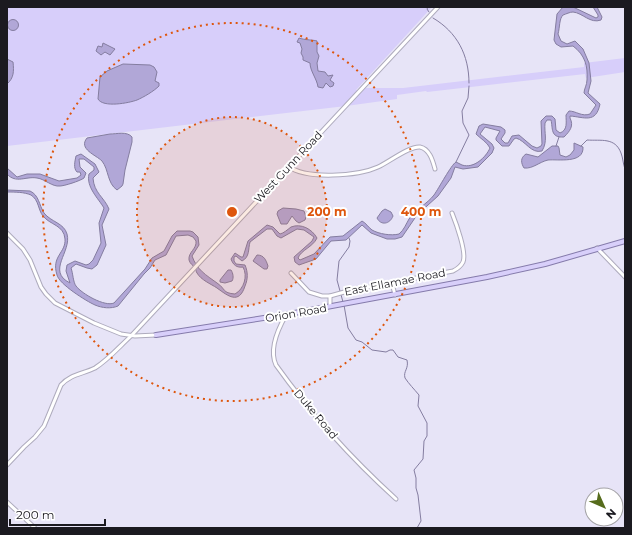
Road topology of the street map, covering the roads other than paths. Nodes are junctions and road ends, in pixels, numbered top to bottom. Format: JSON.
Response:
{"nodes":[{"id":1,"x":438,"y":7,"type":"edge"},
{"id":2,"x":288,"y":166,"type":"junction"},
{"id":3,"x":435,"y":169,"type":"dead end"},
{"id":4,"x":452,"y":213,"type":"dead end"},
{"id":5,"x":7,"y":233,"type":"edge"},
{"id":6,"x":625,"y":241,"type":"edge"},
{"id":7,"x":597,"y":248,"type":"junction"},
{"id":8,"x":291,"y":273,"type":"dead end"},
{"id":9,"x":625,"y":277,"type":"edge"},
{"id":10,"x":392,"y":283,"type":"junction"},
{"id":11,"x":395,"y":295,"type":"junction"},
{"id":12,"x":330,"y":296,"type":"junction"},
{"id":13,"x":330,"y":306,"type":"junction"},
{"id":14,"x":286,"y":315,"type":"junction"},
{"id":15,"x":156,"y":335,"type":"joint"},
{"id":16,"x":131,"y":336,"type":"junction"},
{"id":17,"x":7,"y":466,"type":"edge"},
{"id":18,"x":396,"y":499,"type":"dead end"},
{"id":19,"x":7,"y":502,"type":"edge"},
{"id":20,"x":35,"y":528,"type":"edge"}],
"edges":[{"from":1,"to":2,"type":"street","name":"West Gunn Road"},
{"from":2,"to":3,"type":"street"},
{"from":2,"to":16,"type":"street","name":"West Gunn Road"},
{"from":4,"to":10,"type":"street","name":"East Ellamae Road"},
{"from":5,"to":16,"type":"street","name":"Orion Road"},
{"from":6,"to":7,"type":"main road","name":"Orion Road"},
{"from":7,"to":9,"type":"street"},
{"from":7,"to":11,"type":"main road","name":"Orion Road"},
{"from":8,"to":12,"type":"street","name":"East Ellamae Road"},
{"from":10,"to":11,"type":"street"},
{"from":10,"to":12,"type":"street","name":"East Ellamae Road"},
{"from":11,"to":13,"type":"main road","name":"Orion Road"},
{"from":12,"to":13,"type":"street"},
{"from":13,"to":14,"type":"main road","name":"Orion Road"},
{"from":14,"to":15,"type":"main road","name":"Orion Road"},
{"from":14,"to":18,"type":"street","name":"Duke Road"},
{"from":15,"to":16,"type":"street","name":"Orion Road"},
{"from":16,"to":17,"type":"street"},
{"from":19,"to":20,"type":"street"}]}
